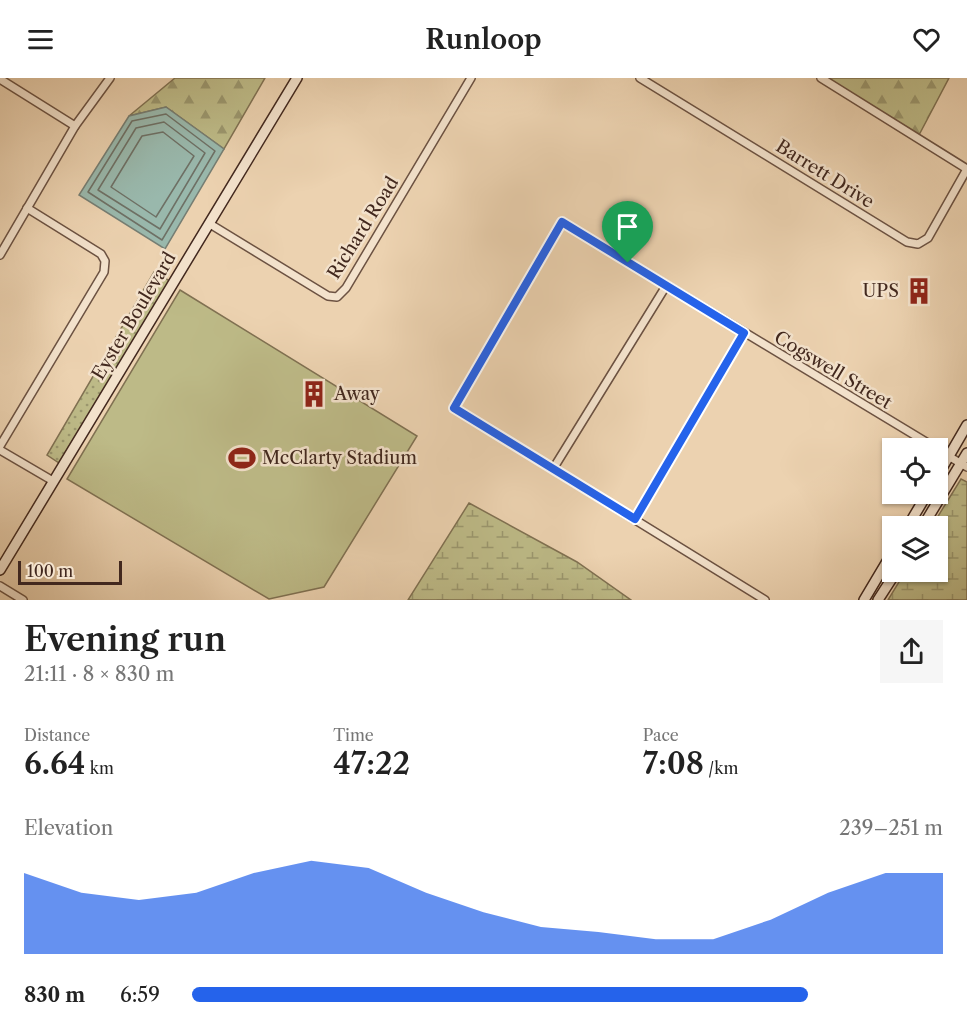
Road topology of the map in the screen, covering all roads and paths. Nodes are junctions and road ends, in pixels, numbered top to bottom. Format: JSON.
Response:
{"nodes":[{"id":1,"x":110,"y":78,"type":"edge"},
{"id":2,"x":297,"y":78,"type":"edge"},
{"id":3,"x":471,"y":78,"type":"edge"},
{"id":4,"x":640,"y":78,"type":"edge"},
{"id":5,"x":821,"y":78,"type":"edge"},
{"id":6,"x":0,"y":79,"type":"edge"},
{"id":7,"x":11,"y":81,"type":"edge"},
{"id":8,"x":75,"y":126,"type":"junction"},
{"id":9,"x":967,"y":169,"type":"edge"},
{"id":10,"x":27,"y":208,"type":"junction"},
{"id":11,"x":210,"y":224,"type":"junction"},
{"id":12,"x":0,"y":255,"type":"edge"},
{"id":13,"x":666,"y":286,"type":"junction"},
{"id":14,"x":744,"y":333,"type":"junction"},
{"id":15,"x":967,"y":425,"type":"edge"},
{"id":16,"x":919,"y":438,"type":"edge"},
{"id":17,"x":0,"y":448,"type":"edge"},
{"id":18,"x":967,"y":453,"type":"edge"},
{"id":19,"x":948,"y":456,"type":"joint"},
{"id":20,"x":964,"y":466,"type":"edge"},
{"id":21,"x":553,"y":469,"type":"junction"},
{"id":22,"x":53,"y":481,"type":"junction"},
{"id":23,"x":930,"y":516,"type":"edge"},
{"id":24,"x":635,"y":519,"type":"junction"},
{"id":25,"x":0,"y":570,"type":"edge"},
{"id":26,"x":882,"y":570,"type":"edge"},
{"id":27,"x":877,"y":579,"type":"junction"},
{"id":28,"x":889,"y":582,"type":"edge"},
{"id":29,"x":0,"y":586,"type":"edge"},
{"id":30,"x":23,"y":600,"type":"edge"},
{"id":31,"x":765,"y":600,"type":"edge"},
{"id":32,"x":864,"y":600,"type":"edge"},
{"id":33,"x":877,"y":600,"type":"edge"}],
"edges":[{"from":1,"to":8,"type":"street"},
{"from":2,"to":11,"type":"street","name":"Eyster Boulevard"},
{"from":3,"to":11,"type":"street","name":"Richard Road"},
{"from":4,"to":9,"type":"street","name":"Barrett Drive"},
{"from":5,"to":9,"type":"street"},
{"from":6,"to":7,"type":"street"},
{"from":7,"to":8,"type":"street"},
{"from":8,"to":10,"type":"street"},
{"from":10,"to":12,"type":"street"},
{"from":10,"to":17,"type":"street"},
{"from":11,"to":22,"type":"street","name":"Eyster Boulevard"},
{"from":13,"to":14,"type":"street","name":"Cogswell Street"},
{"from":13,"to":21,"type":"street"},
{"from":13,"to":21,"type":"street","name":"Cogswell Street"},
{"from":14,"to":16,"type":"street","name":"Cogswell Street"},
{"from":14,"to":24,"type":"street"},
{"from":15,"to":19,"type":"street"},
{"from":17,"to":22,"type":"street"},
{"from":18,"to":20,"type":"street"},
{"from":19,"to":20,"type":"street","name":"Cogswell Street"},
{"from":20,"to":23,"type":"street"},
{"from":21,"to":24,"type":"street"},
{"from":22,"to":25,"type":"street","name":"Eyster Boulevard"},
{"from":24,"to":31,"type":"street"},
{"from":26,"to":27,"type":"street"},
{"from":27,"to":32,"type":"street"},
{"from":27,"to":33,"type":"street"},
{"from":28,"to":33,"type":"street"},
{"from":29,"to":30,"type":"street"}]}
